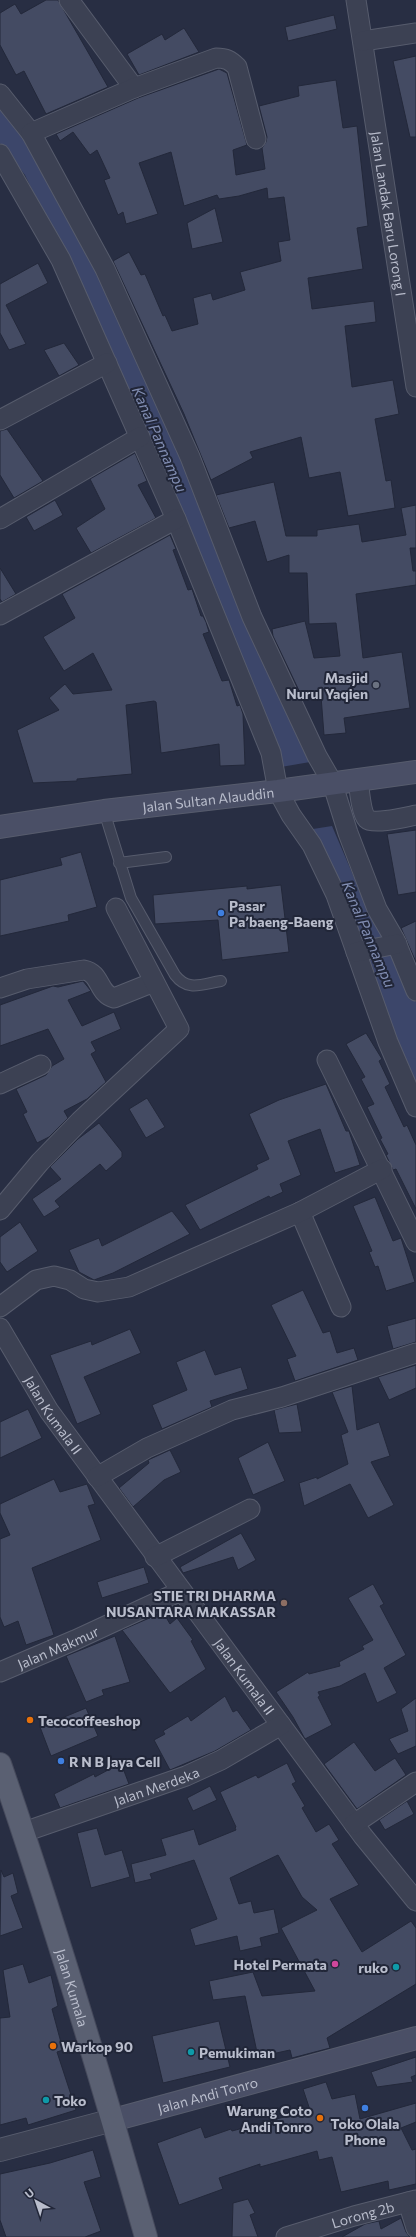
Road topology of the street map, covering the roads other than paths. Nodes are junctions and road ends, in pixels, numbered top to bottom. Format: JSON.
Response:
{"nodes":[{"id":1,"x":69,"y":0,"type":"edge"},
{"id":2,"x":356,"y":0,"type":"edge"},
{"id":3,"x":416,"y":33,"type":"edge"},
{"id":4,"x":363,"y":40,"type":"junction"},
{"id":5,"x":134,"y":88,"type":"junction"},
{"id":6,"x":0,"y":94,"type":"edge"},
{"id":7,"x":31,"y":133,"type":"junction"},
{"id":8,"x":256,"y":139,"type":"dead end"},
{"id":9,"x":0,"y":154,"type":"edge"},
{"id":10,"x":107,"y":363,"type":"junction"},
{"id":11,"x":416,"y":387,"type":"edge"},
{"id":12,"x":0,"y":420,"type":"edge"},
{"id":13,"x":140,"y":437,"type":"junction"},
{"id":14,"x":0,"y":519,"type":"edge"},
{"id":15,"x":176,"y":519,"type":"junction"},
{"id":16,"x":1,"y":612,"type":"edge"},
{"id":17,"x":416,"y":772,"type":"edge"},
{"id":18,"x":358,"y":779,"type":"junction"},
{"id":19,"x":332,"y":782,"type":"junction"},
{"id":20,"x":278,"y":791,"type":"junction"},
{"id":21,"x":104,"y":810,"type":"junction"},
{"id":22,"x":416,"y":815,"type":"edge"},
{"id":23,"x":0,"y":827,"type":"edge"},
{"id":24,"x":166,"y":857,"type":"dead end"},
{"id":25,"x":119,"y":863,"type":"junction"},
{"id":26,"x":116,"y":908,"type":"dead end"},
{"id":27,"x":392,"y":945,"type":"junction"},
{"id":28,"x":359,"y":952,"type":"junction"},
{"id":29,"x":221,"y":981,"type":"dead end"},
{"id":30,"x":154,"y":982,"type":"junction"},
{"id":31,"x":0,"y":988,"type":"edge"},
{"id":32,"x":416,"y":991,"type":"edge"},
{"id":33,"x":327,"y":1060,"type":"dead end"},
{"id":34,"x":41,"y":1065,"type":"dead end"},
{"id":35,"x":0,"y":1084,"type":"edge"},
{"id":36,"x":416,"y":1107,"type":"edge"},
{"id":37,"x":382,"y":1169,"type":"junction"},
{"id":38,"x":0,"y":1210,"type":"edge"},
{"id":39,"x":300,"y":1212,"type":"junction"},
{"id":40,"x":416,"y":1242,"type":"edge"},
{"id":41,"x":0,"y":1307,"type":"edge"},
{"id":42,"x":341,"y":1307,"type":"dead end"},
{"id":43,"x":0,"y":1328,"type":"edge"},
{"id":44,"x":416,"y":1353,"type":"edge"},
{"id":45,"x":97,"y":1477,"type":"junction"},
{"id":46,"x":250,"y":1509,"type":"dead end"},
{"id":47,"x":155,"y":1557,"type":"junction"},
{"id":48,"x":181,"y":1590,"type":"junction"},
{"id":49,"x":0,"y":1672,"type":"edge"},
{"id":50,"x":281,"y":1726,"type":"junction"},
{"id":51,"x":0,"y":1764,"type":"edge"},
{"id":52,"x":416,"y":1782,"type":"edge"},
{"id":53,"x":354,"y":1824,"type":"junction"},
{"id":54,"x":24,"y":1832,"type":"junction"},
{"id":55,"x":413,"y":1892,"type":"edge"},
{"id":56,"x":416,"y":2038,"type":"edge"},
{"id":57,"x":113,"y":2120,"type":"junction"},
{"id":58,"x":0,"y":2150,"type":"edge"},
{"id":59,"x":412,"y":2201,"type":"edge"},
{"id":60,"x":416,"y":2228,"type":"edge"},
{"id":61,"x":146,"y":2237,"type":"edge"},
{"id":62,"x":286,"y":2237,"type":"edge"}],
"edges":[{"from":1,"to":5,"type":"street"},
{"from":2,"to":4,"type":"street","name":"Jalan Landak Baru Lorong I"},
{"from":3,"to":4,"type":"street"},
{"from":4,"to":11,"type":"street","name":"Jalan Landak Baru Lorong I"},
{"from":5,"to":7,"type":"street"},
{"from":5,"to":8,"type":"street"},
{"from":6,"to":7,"type":"street"},
{"from":7,"to":19,"type":"street"},
{"from":9,"to":10,"type":"street"},
{"from":10,"to":12,"type":"street"},
{"from":10,"to":13,"type":"street"},
{"from":13,"to":14,"type":"street"},
{"from":13,"to":15,"type":"street"},
{"from":15,"to":16,"type":"street"},
{"from":15,"to":20,"type":"street"},
{"from":17,"to":18,"type":"main road","name":"Jalan Sultan Alauddin"},
{"from":18,"to":19,"type":"main road","name":"Jalan Sultan Alauddin"},
{"from":18,"to":22,"type":"street"},
{"from":19,"to":20,"type":"main road","name":"Jalan Sultan Alauddin"},
{"from":19,"to":27,"type":"street"},
{"from":20,"to":21,"type":"main road","name":"Jalan Sultan Alauddin"},
{"from":20,"to":28,"type":"street"},
{"from":21,"to":23,"type":"main road","name":"Jalan Sultan Alauddin"},
{"from":21,"to":25,"type":"lane"},
{"from":24,"to":25,"type":"lane"},
{"from":25,"to":29,"type":"lane"},
{"from":26,"to":30,"type":"street"},
{"from":27,"to":28,"type":"street"},
{"from":27,"to":32,"type":"street"},
{"from":28,"to":36,"type":"street"},
{"from":30,"to":31,"type":"street"},
{"from":30,"to":38,"type":"street"},
{"from":33,"to":37,"type":"street"},
{"from":34,"to":35,"type":"street"},
{"from":37,"to":39,"type":"street"},
{"from":37,"to":40,"type":"street"},
{"from":39,"to":41,"type":"street"},
{"from":39,"to":42,"type":"street"},
{"from":43,"to":45,"type":"street","name":"Jalan Kumala II"},
{"from":44,"to":45,"type":"street"},
{"from":45,"to":47,"type":"street","name":"Jalan Kumala II"},
{"from":46,"to":47,"type":"street"},
{"from":47,"to":48,"type":"street","name":"Jalan Kumala II"},
{"from":48,"to":49,"type":"street","name":"Jalan Makmur"},
{"from":48,"to":50,"type":"street","name":"Jalan Kumala II"},
{"from":50,"to":53,"type":"street","name":"Jalan Kumala II"},
{"from":50,"to":54,"type":"street","name":"Jalan Merdeka"},
{"from":51,"to":54,"type":"main road","name":"Jalan Kumala"},
{"from":52,"to":53,"type":"street"},
{"from":53,"to":55,"type":"street","name":"Jalan Kumala II"},
{"from":54,"to":57,"type":"main road","name":"Jalan Kumala"},
{"from":56,"to":57,"type":"main road","name":"Jalan Andi Tonro"},
{"from":57,"to":58,"type":"street","name":"Jalan Andi Tonro"},
{"from":57,"to":61,"type":"main road","name":"Jalan Kumala"},
{"from":59,"to":60,"type":"street"},
{"from":59,"to":62,"type":"street","name":"Lorong 2b"}]}
